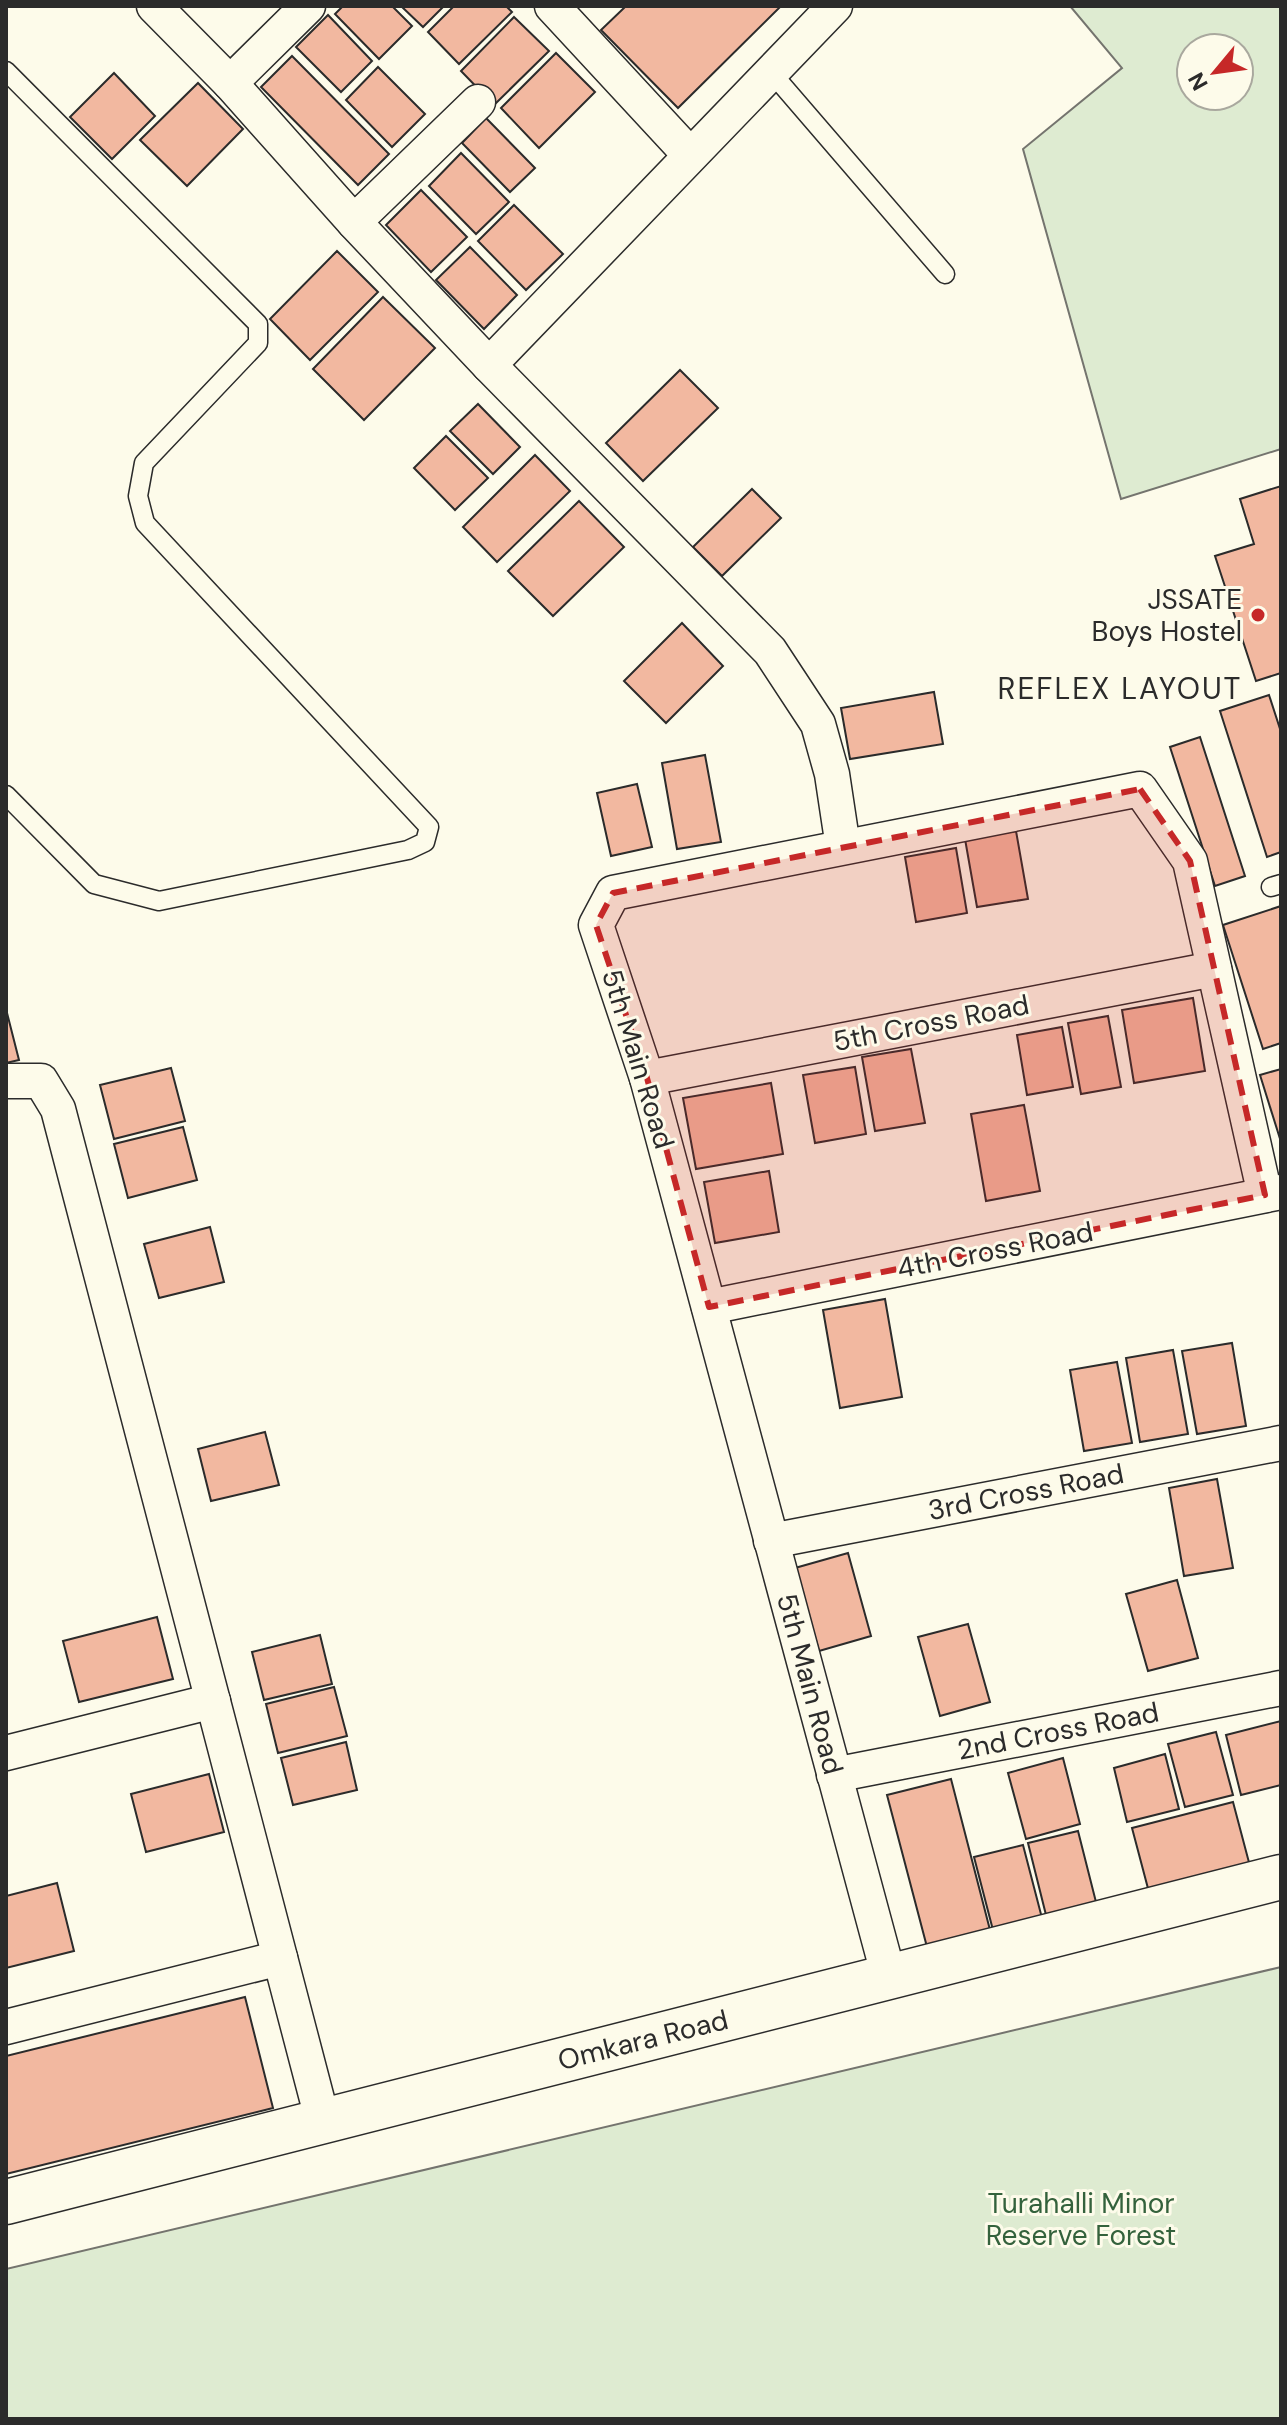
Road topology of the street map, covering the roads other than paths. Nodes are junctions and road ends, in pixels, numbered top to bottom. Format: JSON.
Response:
{"nodes":[{"id":1,"x":154,"y":6,"type":"edge"},
{"id":2,"x":308,"y":6,"type":"edge"},
{"id":3,"x":552,"y":6,"type":"edge"},
{"id":4,"x":835,"y":6,"type":"edge"},
{"id":5,"x":6,"y":71,"type":"edge"},
{"id":6,"x":771,"y":72,"type":"junction"},
{"id":7,"x":230,"y":83,"type":"junction"},
{"id":8,"x":478,"y":102,"type":"dead end"},
{"id":9,"x":690,"y":155,"type":"junction"},
{"id":10,"x":354,"y":222,"type":"junction"},
{"id":11,"x":945,"y":274,"type":"dead end"},
{"id":12,"x":489,"y":365,"type":"junction"},
{"id":13,"x":6,"y":795,"type":"edge"},
{"id":14,"x":843,"y":847,"type":"junction"},
{"id":15,"x":1214,"y":969,"type":"junction"},
{"id":16,"x":647,"y":1078,"type":"junction"},
{"id":17,"x":6,"y":1081,"type":"edge"},
{"id":18,"x":1273,"y":1193,"type":"edge"},
{"id":19,"x":709,"y":1307,"type":"junction"},
{"id":20,"x":1281,"y":1443,"type":"edge"},
{"id":21,"x":771,"y":1541,"type":"junction"},
{"id":22,"x":1281,"y":1688,"type":"edge"},
{"id":23,"x":213,"y":1701,"type":"junction"},
{"id":24,"x":6,"y":1753,"type":"edge"},
{"id":25,"x":834,"y":1775,"type":"junction"},
{"id":26,"x":1281,"y":1877,"type":"edge"},
{"id":27,"x":280,"y":1958,"type":"junction"},
{"id":28,"x":889,"y":1977,"type":"junction"},
{"id":29,"x":6,"y":2027,"type":"edge"},
{"id":30,"x":323,"y":2122,"type":"junction"},
{"id":31,"x":6,"y":2202,"type":"edge"}],
"edges":[{"from":1,"to":7,"type":"street"},
{"from":2,"to":7,"type":"street"},
{"from":3,"to":9,"type":"street"},
{"from":4,"to":6,"type":"street"},
{"from":5,"to":13,"type":"lane"},
{"from":6,"to":9,"type":"street"},
{"from":6,"to":11,"type":"lane"},
{"from":7,"to":10,"type":"street"},
{"from":8,"to":10,"type":"street"},
{"from":9,"to":12,"type":"street"},
{"from":10,"to":12,"type":"street"},
{"from":12,"to":14,"type":"street"},
{"from":14,"to":15,"type":"street","name":"5th Main Road"},
{"from":14,"to":16,"type":"street","name":"5th Main Road"},
{"from":15,"to":16,"type":"street","name":"5th Cross Road"},
{"from":15,"to":18,"type":"street","name":"5th Main Road"},
{"from":16,"to":19,"type":"street","name":"5th Main Road"},
{"from":17,"to":23,"type":"street"},
{"from":18,"to":19,"type":"street","name":"4th Cross Road"},
{"from":19,"to":21,"type":"street","name":"5th Main Road"},
{"from":20,"to":21,"type":"street","name":"3rd Cross Road"},
{"from":21,"to":25,"type":"street","name":"5th Main Road"},
{"from":22,"to":25,"type":"street","name":"2nd Cross Road"},
{"from":23,"to":24,"type":"street"},
{"from":23,"to":27,"type":"street"},
{"from":25,"to":28,"type":"street","name":"5th Main Road"},
{"from":26,"to":28,"type":"street","name":"Omkara Road"},
{"from":27,"to":29,"type":"street"},
{"from":27,"to":30,"type":"street"},
{"from":28,"to":30,"type":"street","name":"Omkara Road"},
{"from":30,"to":31,"type":"street","name":"Omkara Road"}]}
